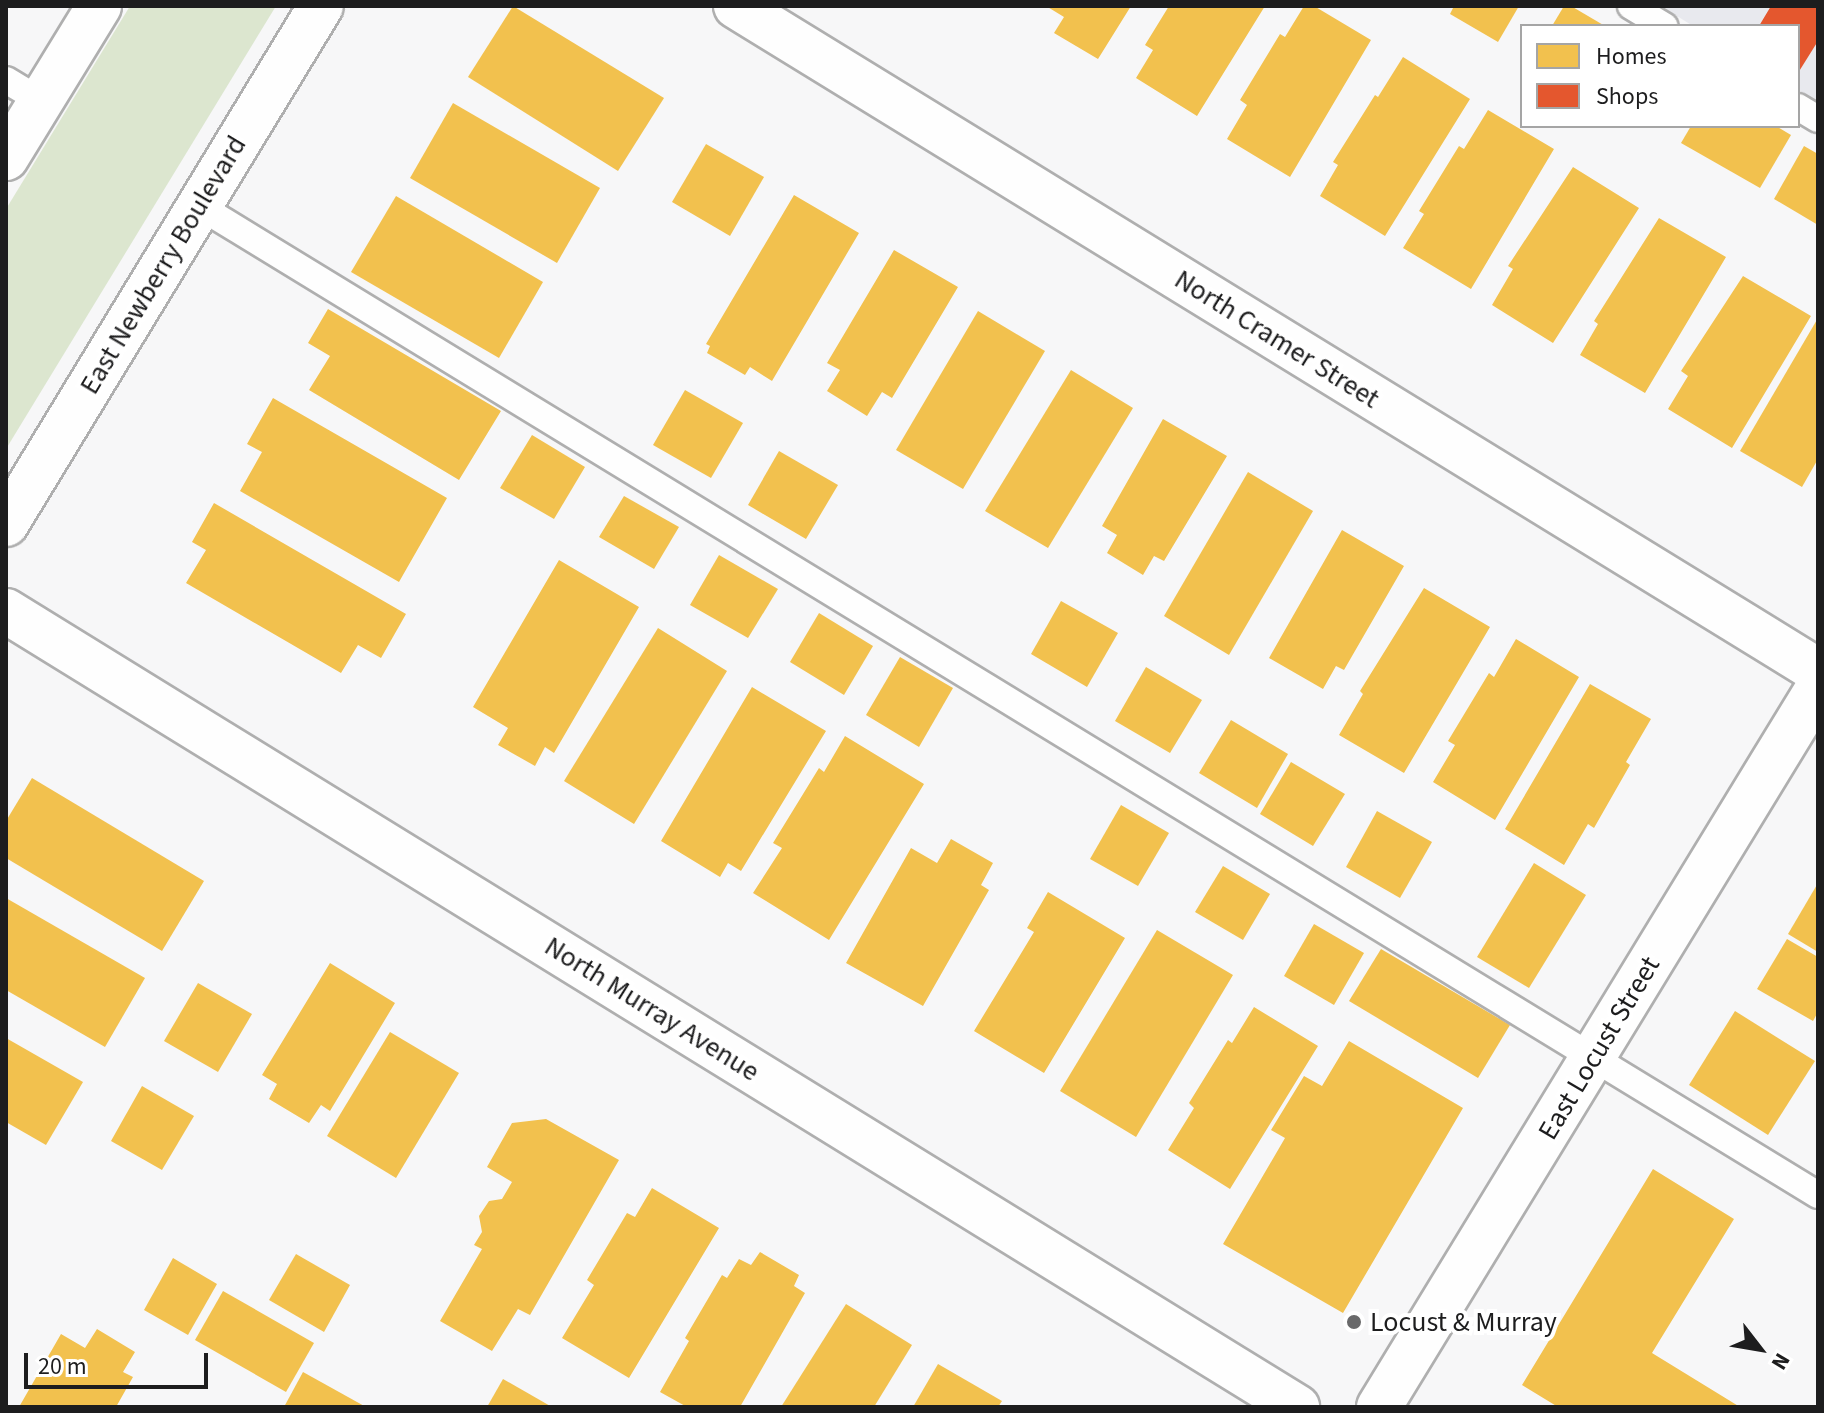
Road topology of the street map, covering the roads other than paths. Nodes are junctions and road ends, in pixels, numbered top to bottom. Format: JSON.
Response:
{"nodes":[{"id":1,"x":99,"y":6,"type":"edge"},
{"id":2,"x":321,"y":6,"type":"edge"},
{"id":3,"x":736,"y":6,"type":"edge"},
{"id":4,"x":1631,"y":6,"type":"edge"},
{"id":5,"x":1661,"y":24,"type":"edge"},
{"id":6,"x":23,"y":90,"type":"edge"},
{"id":7,"x":1800,"y":108,"type":"edge"},
{"id":8,"x":1818,"y":119,"type":"edge"},
{"id":9,"x":6,"y":158,"type":"edge"},
{"id":10,"x":199,"y":206,"type":"junction"},
{"id":11,"x":6,"y":524,"type":"edge"},
{"id":12,"x":6,"y":611,"type":"edge"},
{"id":13,"x":1818,"y":671,"type":"edge"},
{"id":14,"x":1818,"y":688,"type":"edge"},
{"id":15,"x":1594,"y":1056,"type":"junction"},
{"id":16,"x":1818,"y":1195,"type":"edge"},
{"id":17,"x":1297,"y":1407,"type":"edge"},
{"id":18,"x":1379,"y":1407,"type":"edge"}],
"edges":[{"from":1,"to":6,"type":"street"},
{"from":2,"to":10,"type":"street","name":"East Newberry Boulevard"},
{"from":3,"to":13,"type":"street","name":"North Cramer Street"},
{"from":4,"to":5,"type":"lane"},
{"from":6,"to":9,"type":"street"},
{"from":7,"to":8,"type":"lane"},
{"from":10,"to":11,"type":"street","name":"East Newberry Boulevard"},
{"from":10,"to":15,"type":"lane"},
{"from":12,"to":17,"type":"street","name":"North Murray Avenue"},
{"from":14,"to":15,"type":"street","name":"East Locust Street"},
{"from":15,"to":16,"type":"lane"},
{"from":15,"to":18,"type":"street","name":"East Locust Street"}]}
